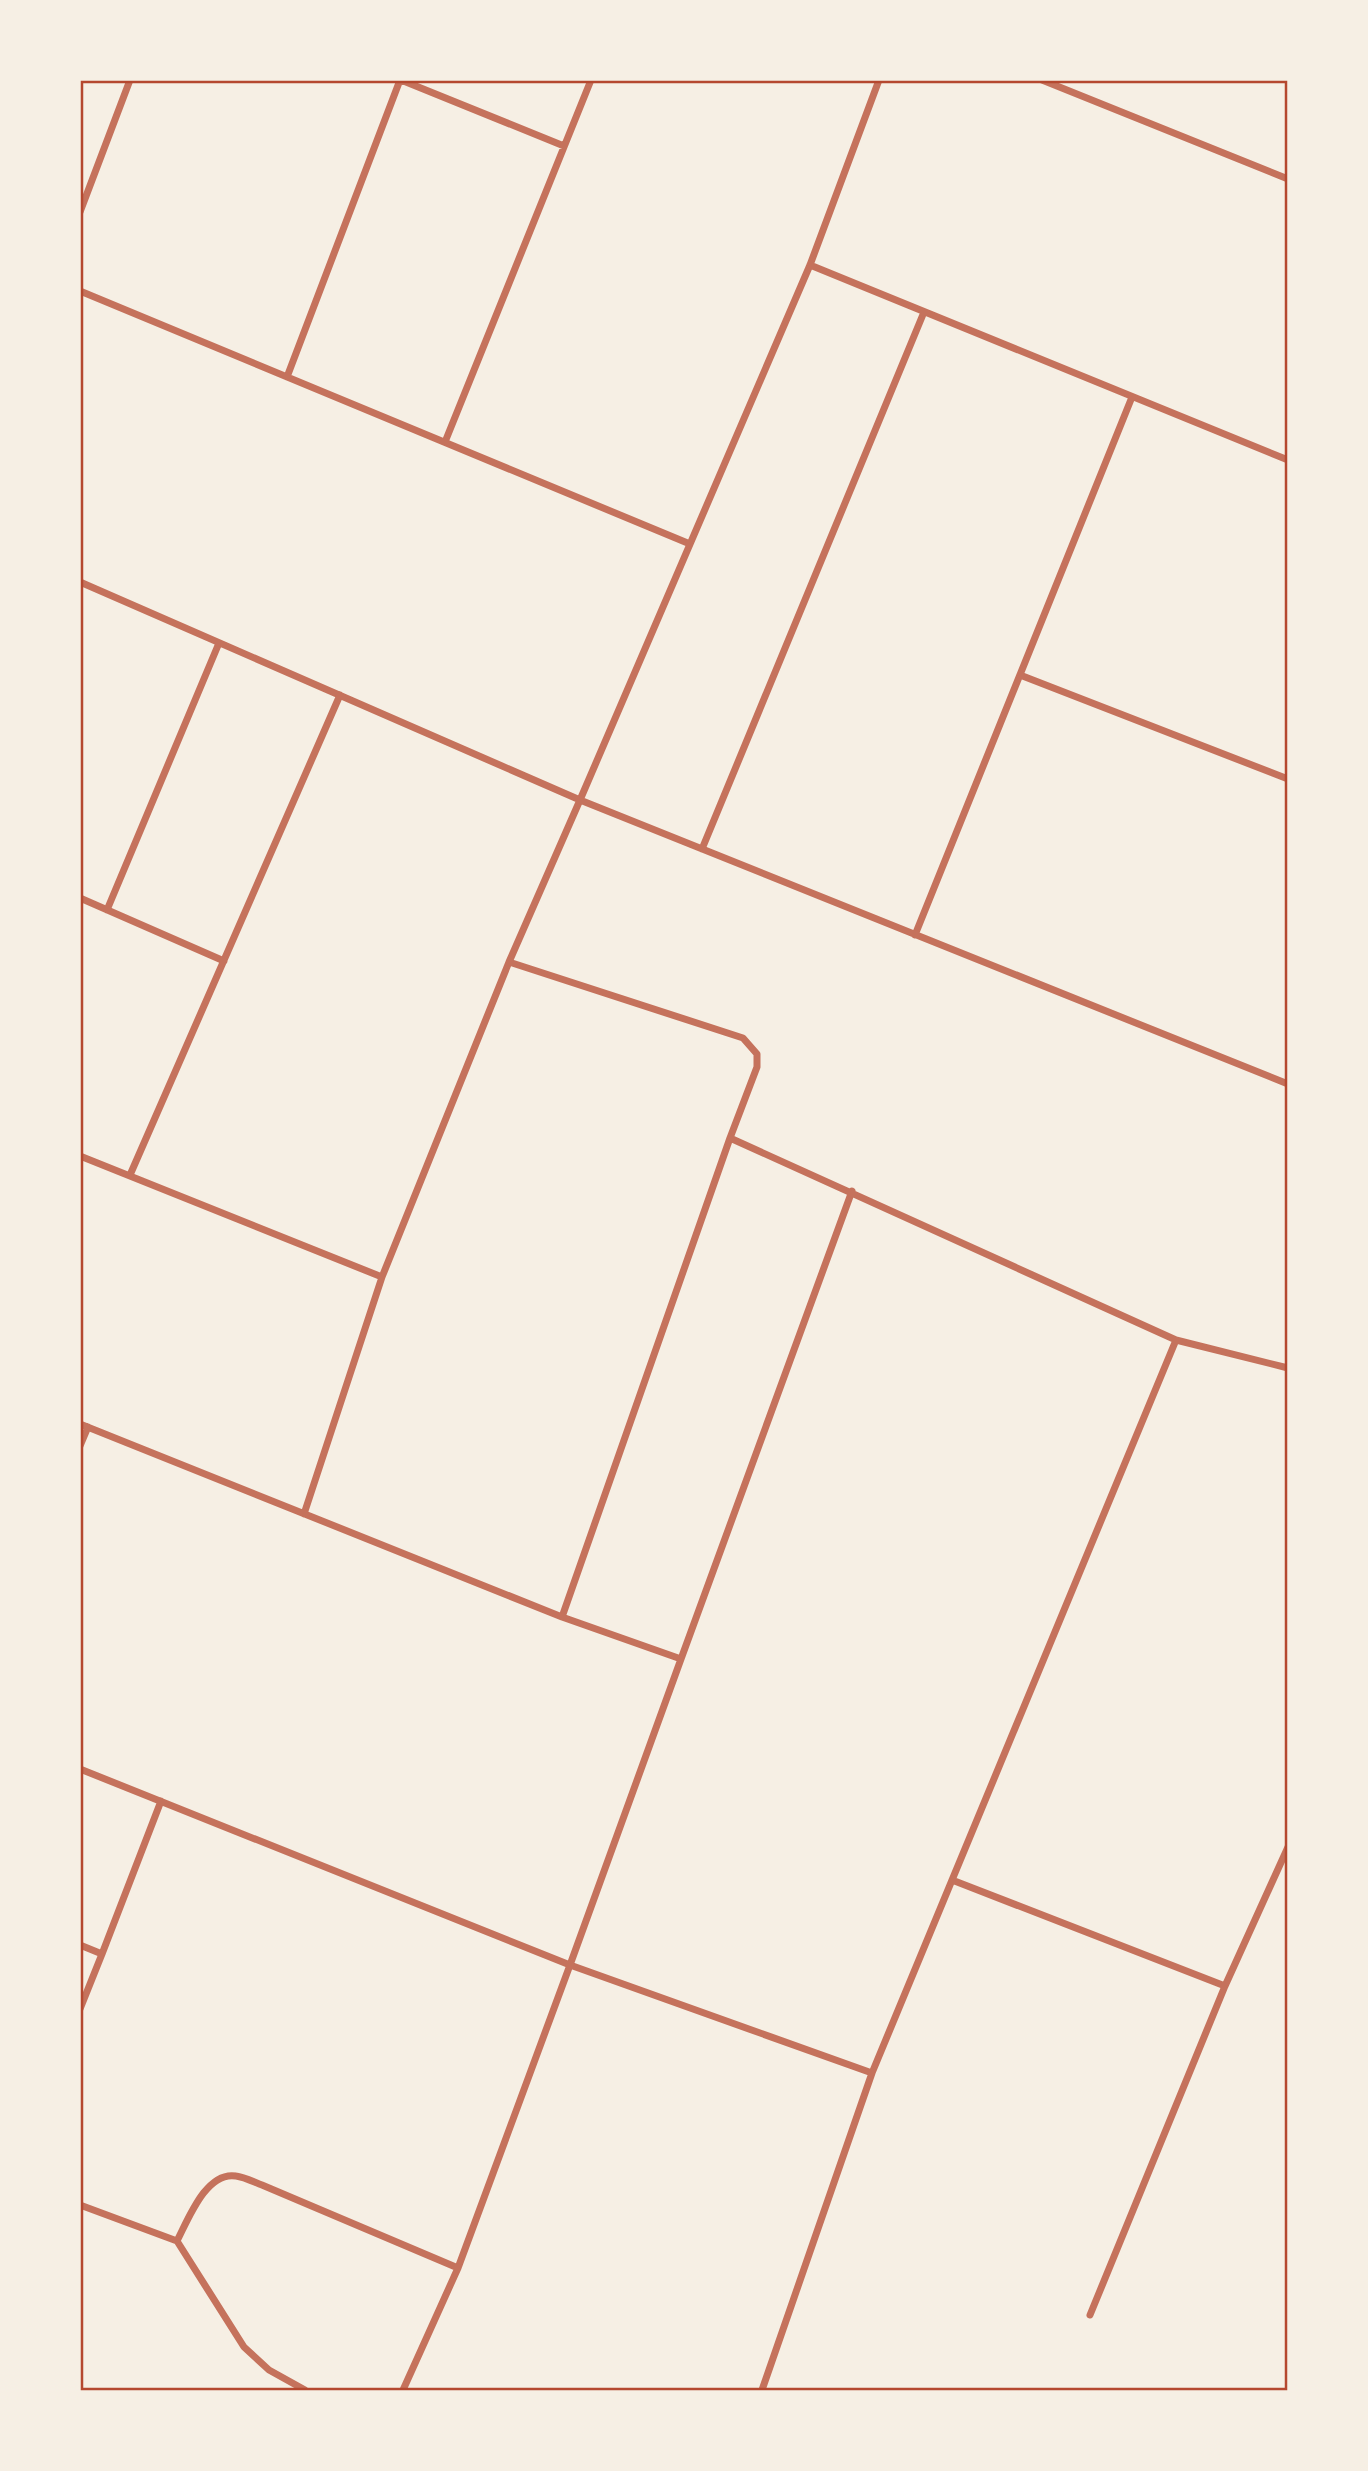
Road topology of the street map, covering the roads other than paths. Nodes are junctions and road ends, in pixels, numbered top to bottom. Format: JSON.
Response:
{"nodes":[{"id":1,"x":130,"y":80,"type":"edge"},
{"id":2,"x":401,"y":80,"type":"edge"},
{"id":3,"x":591,"y":80,"type":"edge"},
{"id":4,"x":879,"y":80,"type":"edge"},
{"id":5,"x":1042,"y":80,"type":"edge"},
{"id":6,"x":564,"y":146,"type":"junction"},
{"id":7,"x":1287,"y":179,"type":"edge"},
{"id":8,"x":80,"y":212,"type":"edge"},
{"id":9,"x":810,"y":265,"type":"junction"},
{"id":10,"x":80,"y":291,"type":"edge"},
{"id":11,"x":924,"y":312,"type":"junction"},
{"id":12,"x":286,"y":377,"type":"junction"},
{"id":13,"x":1132,"y":397,"type":"junction"},
{"id":14,"x":445,"y":442,"type":"junction"},
{"id":15,"x":1287,"y":460,"type":"edge"},
{"id":16,"x":690,"y":544,"type":"junction"},
{"id":17,"x":80,"y":582,"type":"edge"},
{"id":18,"x":219,"y":643,"type":"junction"},
{"id":19,"x":1020,"y":675,"type":"junction"},
{"id":20,"x":340,"y":695,"type":"junction"},
{"id":21,"x":1287,"y":779,"type":"edge"},
{"id":22,"x":580,"y":800,"type":"junction"},
{"id":23,"x":702,"y":849,"type":"junction"},
{"id":24,"x":80,"y":898,"type":"edge"},
{"id":25,"x":107,"y":910,"type":"junction"},
{"id":26,"x":915,"y":935,"type":"junction"},
{"id":27,"x":224,"y":961,"type":"junction"},
{"id":28,"x":509,"y":962,"type":"junction"},
{"id":29,"x":1287,"y":1084,"type":"edge"},
{"id":30,"x":730,"y":1138,"type":"junction"},
{"id":31,"x":80,"y":1156,"type":"edge"},
{"id":32,"x":130,"y":1175,"type":"junction"},
{"id":33,"x":852,"y":1191,"type":"junction"},
{"id":34,"x":382,"y":1277,"type":"junction"},
{"id":35,"x":1176,"y":1339,"type":"junction"},
{"id":36,"x":1287,"y":1368,"type":"edge"},
{"id":37,"x":84,"y":1426,"type":"edge"},
{"id":38,"x":80,"y":1446,"type":"edge"},
{"id":39,"x":304,"y":1514,"type":"junction"},
{"id":40,"x":562,"y":1618,"type":"junction"},
{"id":41,"x":681,"y":1659,"type":"junction"},
{"id":42,"x":80,"y":1769,"type":"edge"},
{"id":43,"x":161,"y":1801,"type":"junction"},
{"id":44,"x":1287,"y":1847,"type":"edge"},
{"id":45,"x":952,"y":1880,"type":"junction"},
{"id":46,"x":80,"y":1945,"type":"edge"},
{"id":47,"x":102,"y":1954,"type":"junction"},
{"id":48,"x":569,"y":1965,"type":"junction"},
{"id":49,"x":1225,"y":1986,"type":"junction"},
{"id":50,"x":80,"y":2009,"type":"edge"},
{"id":51,"x":872,"y":2073,"type":"junction"},
{"id":52,"x":80,"y":2205,"type":"edge"},
{"id":53,"x":177,"y":2241,"type":"junction"},
{"id":54,"x":458,"y":2268,"type":"junction"},
{"id":55,"x":1090,"y":2315,"type":"dead end"},
{"id":56,"x":305,"y":2390,"type":"edge"},
{"id":57,"x":403,"y":2390,"type":"edge"},
{"id":58,"x":762,"y":2390,"type":"edge"}],
"edges":[{"from":1,"to":8,"type":"street"},
{"from":2,"to":6,"type":"street"},
{"from":2,"to":12,"type":"street"},
{"from":3,"to":6,"type":"street"},
{"from":4,"to":9,"type":"street"},
{"from":5,"to":7,"type":"street"},
{"from":6,"to":14,"type":"street"},
{"from":9,"to":11,"type":"street"},
{"from":9,"to":16,"type":"street"},
{"from":10,"to":12,"type":"street"},
{"from":11,"to":13,"type":"street"},
{"from":11,"to":23,"type":"street"},
{"from":12,"to":14,"type":"street"},
{"from":13,"to":15,"type":"street"},
{"from":13,"to":19,"type":"street"},
{"from":14,"to":16,"type":"street"},
{"from":16,"to":22,"type":"street"},
{"from":17,"to":18,"type":"street"},
{"from":18,"to":20,"type":"street"},
{"from":18,"to":25,"type":"street"},
{"from":19,"to":21,"type":"street"},
{"from":19,"to":26,"type":"street"},
{"from":20,"to":22,"type":"street"},
{"from":20,"to":27,"type":"street"},
{"from":22,"to":23,"type":"street"},
{"from":22,"to":28,"type":"street"},
{"from":23,"to":26,"type":"street"},
{"from":24,"to":25,"type":"street"},
{"from":25,"to":27,"type":"street"},
{"from":26,"to":29,"type":"street"},
{"from":27,"to":32,"type":"street"},
{"from":28,"to":30,"type":"street"},
{"from":28,"to":34,"type":"street"},
{"from":30,"to":33,"type":"street"},
{"from":30,"to":40,"type":"street"},
{"from":31,"to":32,"type":"street"},
{"from":32,"to":34,"type":"street"},
{"from":33,"to":35,"type":"street"},
{"from":33,"to":41,"type":"street"},
{"from":34,"to":39,"type":"street"},
{"from":35,"to":36,"type":"street"},
{"from":35,"to":45,"type":"street"},
{"from":37,"to":38,"type":"street"},
{"from":37,"to":39,"type":"street"},
{"from":39,"to":40,"type":"street"},
{"from":40,"to":41,"type":"street"},
{"from":41,"to":48,"type":"street"},
{"from":42,"to":43,"type":"street"},
{"from":43,"to":47,"type":"street"},
{"from":43,"to":48,"type":"street"},
{"from":44,"to":49,"type":"street"},
{"from":45,"to":49,"type":"street"},
{"from":45,"to":51,"type":"street"},
{"from":46,"to":47,"type":"street"},
{"from":47,"to":50,"type":"street"},
{"from":48,"to":51,"type":"street"},
{"from":48,"to":54,"type":"street"},
{"from":49,"to":55,"type":"street"},
{"from":51,"to":58,"type":"street"},
{"from":52,"to":53,"type":"street"},
{"from":53,"to":54,"type":"street"},
{"from":53,"to":56,"type":"street"},
{"from":54,"to":57,"type":"street"}]}
